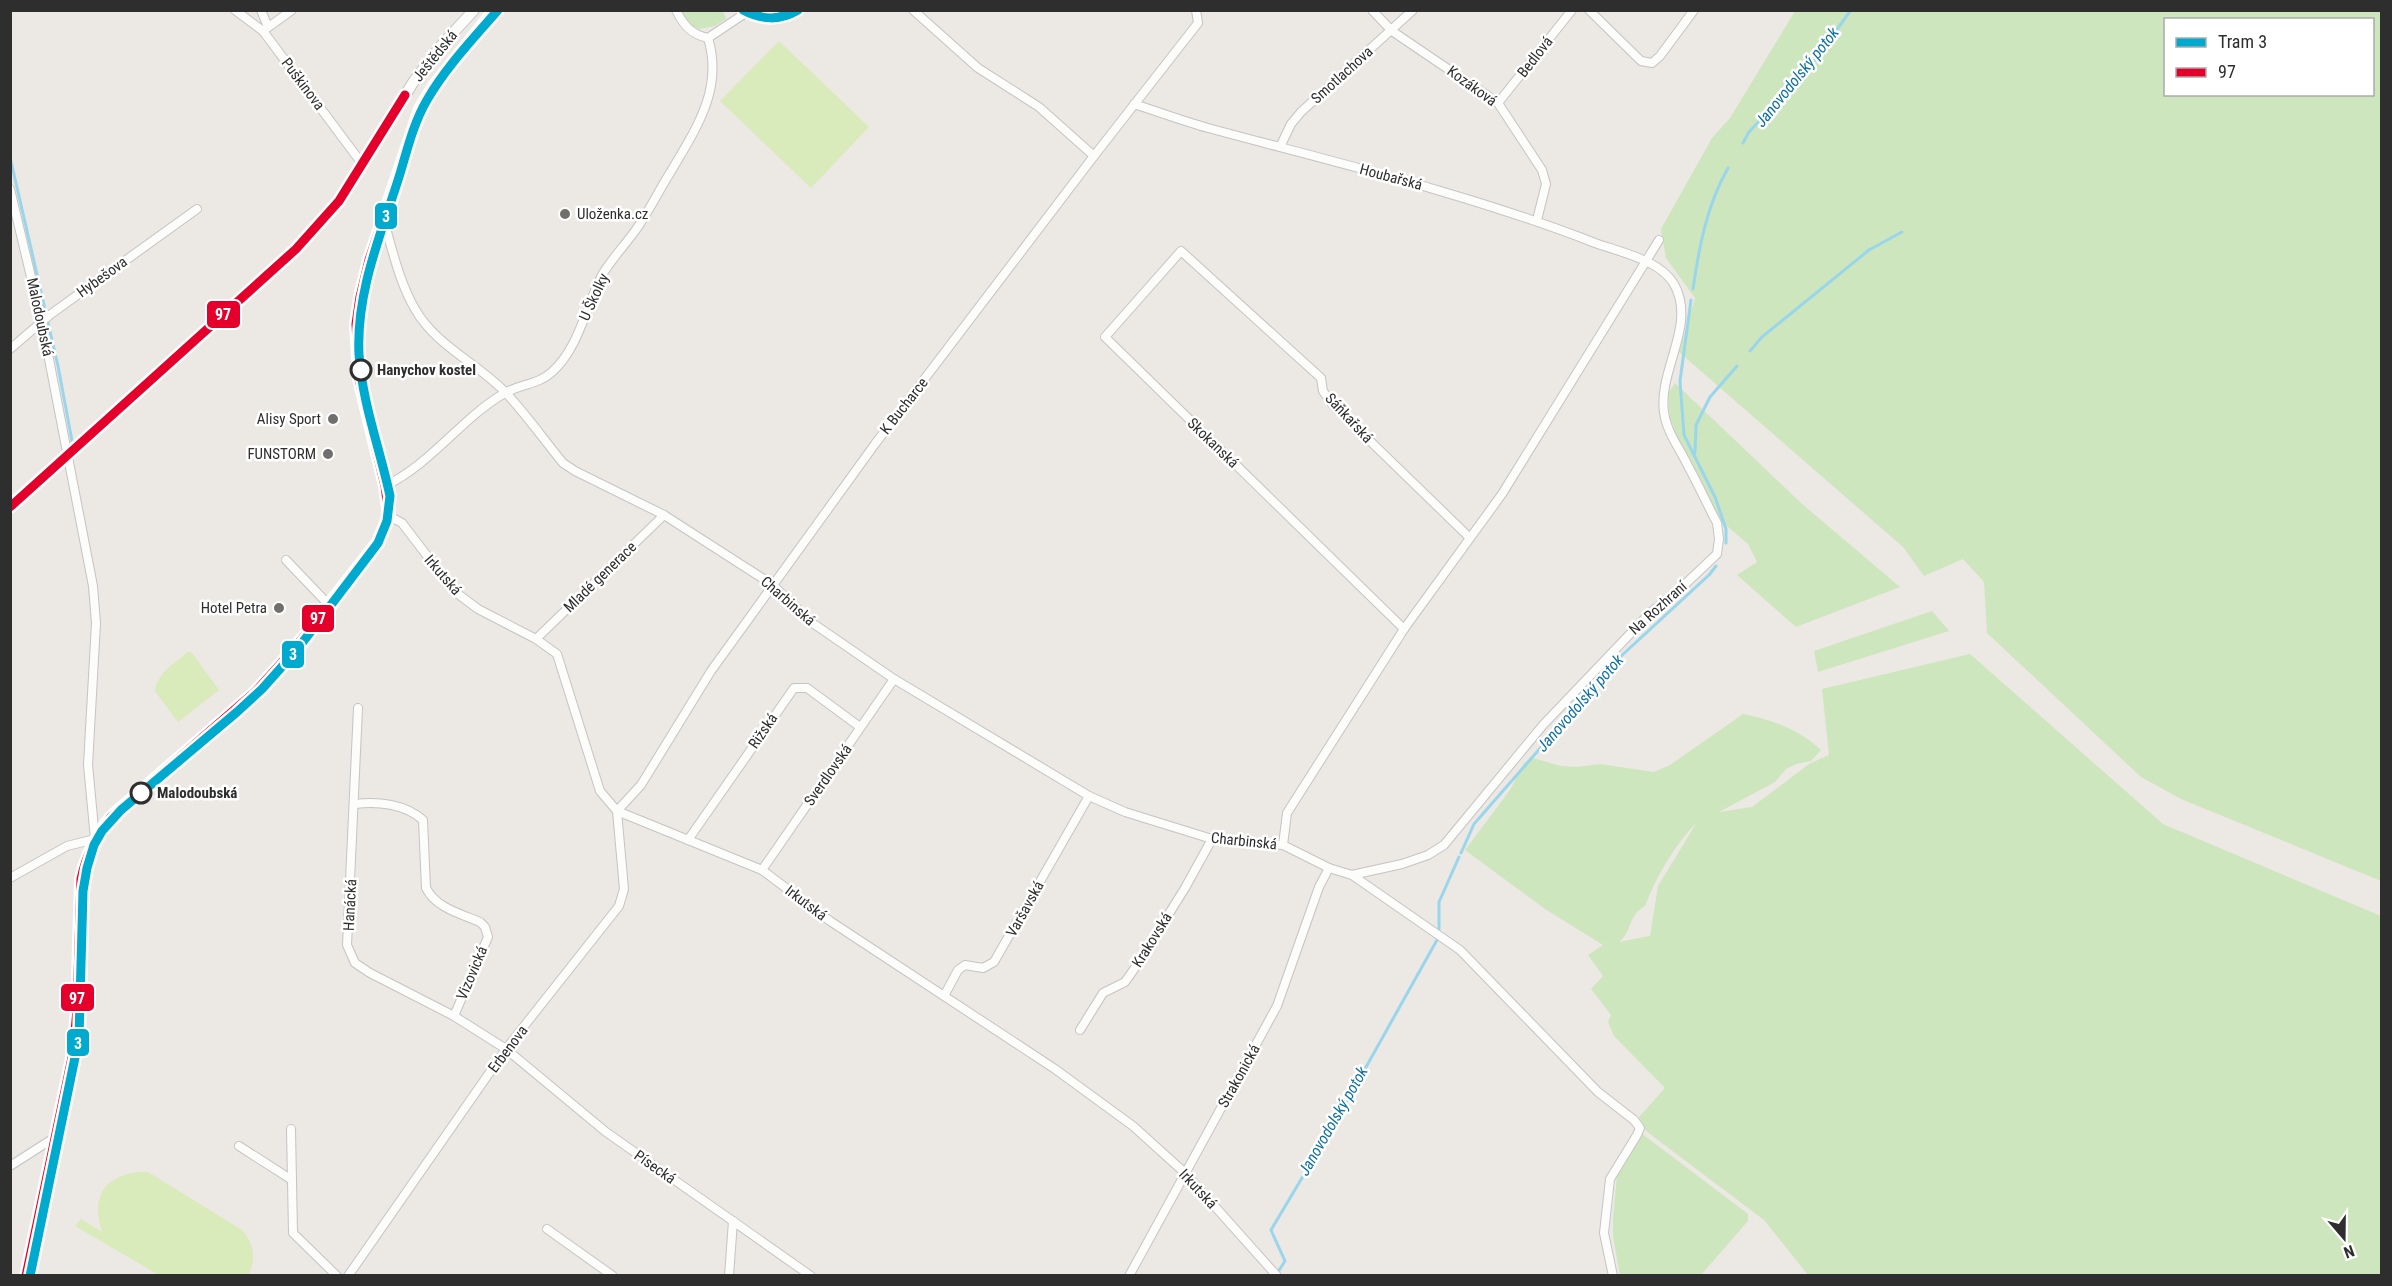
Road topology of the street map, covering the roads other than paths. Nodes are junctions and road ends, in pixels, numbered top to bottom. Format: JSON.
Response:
{"nodes":[{"id":1,"x":235,"y":10,"type":"edge"},
{"id":2,"x":261,"y":10,"type":"edge"},
{"id":3,"x":292,"y":10,"type":"edge"},
{"id":4,"x":474,"y":10,"type":"edge"},
{"id":5,"x":495,"y":10,"type":"edge"},
{"id":6,"x":676,"y":10,"type":"edge"},
{"id":7,"x":794,"y":10,"type":"edge"},
{"id":8,"x":913,"y":10,"type":"edge"},
{"id":9,"x":1196,"y":10,"type":"edge"},
{"id":10,"x":1372,"y":10,"type":"edge"},
{"id":11,"x":1413,"y":10,"type":"edge"},
{"id":12,"x":1572,"y":10,"type":"edge"},
{"id":13,"x":1589,"y":10,"type":"edge"},
{"id":14,"x":1694,"y":10,"type":"edge"},
{"id":15,"x":746,"y":11,"type":"edge"},
{"id":16,"x":265,"y":29,"type":"junction"},
{"id":17,"x":1392,"y":31,"type":"junction"},
{"id":18,"x":708,"y":38,"type":"junction"},
{"id":19,"x":1498,"y":103,"type":"junction"},
{"id":20,"x":1134,"y":104,"type":"junction"},
{"id":21,"x":1280,"y":147,"type":"junction"},
{"id":22,"x":1094,"y":156,"type":"junction"},
{"id":23,"x":363,"y":165,"type":"junction"},
{"id":24,"x":11,"y":191,"type":"edge"},
{"id":25,"x":197,"y":208,"type":"dead end"},
{"id":26,"x":384,"y":218,"type":"junction"},
{"id":27,"x":1537,"y":220,"type":"junction"},
{"id":28,"x":1659,"y":240,"type":"dead end"},
{"id":29,"x":1181,"y":251,"type":"joint"},
{"id":30,"x":1644,"y":261,"type":"junction"},
{"id":31,"x":42,"y":323,"type":"junction"},
{"id":32,"x":10,"y":349,"type":"edge"},
{"id":33,"x":505,"y":392,"type":"junction"},
{"id":34,"x":68,"y":454,"type":"junction"},
{"id":35,"x":386,"y":486,"type":"junction"},
{"id":36,"x":10,"y":507,"type":"edge"},
{"id":37,"x":664,"y":515,"type":"junction"},
{"id":38,"x":388,"y":516,"type":"junction"},
{"id":39,"x":1469,"y":537,"type":"junction"},
{"id":40,"x":286,"y":560,"type":"dead end"},
{"id":41,"x":773,"y":585,"type":"junction"},
{"id":42,"x":329,"y":605,"type":"junction"},
{"id":43,"x":1404,"y":629,"type":"junction"},
{"id":44,"x":536,"y":639,"type":"junction"},
{"id":45,"x":894,"y":679,"type":"junction"},
{"id":46,"x":358,"y":708,"type":"dead end"},
{"id":47,"x":860,"y":727,"type":"junction"},
{"id":48,"x":1089,"y":796,"type":"junction"},
{"id":49,"x":355,"y":804,"type":"junction"},
{"id":50,"x":618,"y":811,"type":"junction"},
{"id":51,"x":94,"y":839,"type":"junction"},
{"id":52,"x":1212,"y":839,"type":"junction"},
{"id":53,"x":688,"y":840,"type":"junction"},
{"id":54,"x":1283,"y":845,"type":"junction"},
{"id":55,"x":1329,"y":868,"type":"junction"},
{"id":56,"x":762,"y":870,"type":"junction"},
{"id":57,"x":1352,"y":875,"type":"junction"},
{"id":58,"x":10,"y":878,"type":"edge"},
{"id":59,"x":944,"y":996,"type":"junction"},
{"id":60,"x":454,"y":1016,"type":"junction"},
{"id":61,"x":1080,"y":1030,"type":"dead end"},
{"id":62,"x":506,"y":1049,"type":"junction"},
{"id":63,"x":291,"y":1129,"type":"dead end"},
{"id":64,"x":54,"y":1138,"type":"junction"},
{"id":65,"x":239,"y":1146,"type":"dead end"},
{"id":66,"x":10,"y":1166,"type":"edge"},
{"id":67,"x":1185,"y":1173,"type":"junction"},
{"id":68,"x":292,"y":1180,"type":"junction"},
{"id":69,"x":733,"y":1221,"type":"junction"},
{"id":70,"x":547,"y":1229,"type":"dead end"},
{"id":71,"x":26,"y":1275,"type":"edge"},
{"id":72,"x":337,"y":1275,"type":"edge"},
{"id":73,"x":348,"y":1275,"type":"edge"},
{"id":74,"x":613,"y":1275,"type":"edge"},
{"id":75,"x":729,"y":1275,"type":"edge"},
{"id":76,"x":811,"y":1275,"type":"edge"},
{"id":77,"x":1129,"y":1275,"type":"edge"},
{"id":78,"x":1277,"y":1275,"type":"edge"},
{"id":79,"x":1613,"y":1275,"type":"edge"}],
"edges":[{"from":1,"to":16,"type":"street","name":"Puškinova"},
{"from":2,"to":16,"type":"street"},
{"from":3,"to":16,"type":"street"},
{"from":4,"to":23,"type":"street","name":"Ještědská"},
{"from":5,"to":26,"type":"street","name":"Ještědská"},
{"from":6,"to":18,"type":"street"},
{"from":7,"to":15,"type":"street"},
{"from":8,"to":22,"type":"street"},
{"from":9,"to":20,"type":"street","name":"K Bucharce"},
{"from":10,"to":17,"type":"street","name":"Kozáková"},
{"from":11,"to":17,"type":"street","name":"Smotlachova"},
{"from":12,"to":19,"type":"street","name":"Bedlová"},
{"from":13,"to":14,"type":"street"},
{"from":15,"to":18,"type":"street"},
{"from":16,"to":23,"type":"street","name":"Puškinova"},
{"from":17,"to":19,"type":"street","name":"Kozáková"},
{"from":17,"to":21,"type":"street","name":"Smotlachova"},
{"from":18,"to":33,"type":"street","name":"U Školky"},
{"from":19,"to":27,"type":"street","name":"Kozáková"},
{"from":20,"to":21,"type":"street","name":"Houbařská"},
{"from":20,"to":22,"type":"street","name":"K Bucharce"},
{"from":21,"to":27,"type":"street","name":"Houbařská"},
{"from":22,"to":41,"type":"street","name":"K Bucharce"},
{"from":23,"to":34,"type":"street","name":"Ještědská"},
{"from":24,"to":31,"type":"street","name":"Malodoubská"},
{"from":25,"to":31,"type":"street","name":"Hybešova"},
{"from":26,"to":33,"type":"street","name":"Charbinská"},
{"from":26,"to":35,"type":"street","name":"Ještědská"},
{"from":27,"to":30,"type":"street","name":"Houbařská"},
{"from":28,"to":30,"type":"street"},
{"from":29,"to":39,"type":"street","name":"Sáňkařská"},
{"from":29,"to":43,"type":"street","name":"Skokanská"},
{"from":30,"to":39,"type":"street"},
{"from":30,"to":57,"type":"street","name":"Na Rozhraní"},
{"from":31,"to":32,"type":"street","name":"Hybešova"},
{"from":31,"to":34,"type":"street","name":"Malodoubská"},
{"from":33,"to":35,"type":"street","name":"U Školky"},
{"from":33,"to":37,"type":"street","name":"Charbinská"},
{"from":34,"to":36,"type":"street","name":"Ještědská"},
{"from":34,"to":51,"type":"street","name":"Malodoubská"},
{"from":35,"to":38,"type":"street","name":"Ještědská"},
{"from":37,"to":41,"type":"street","name":"Charbinská"},
{"from":37,"to":44,"type":"street","name":"Mladé generace"},
{"from":38,"to":42,"type":"street","name":"Ještědská"},
{"from":38,"to":44,"type":"street","name":"Irkutská"},
{"from":39,"to":43,"type":"street"},
{"from":40,"to":42,"type":"street"},
{"from":41,"to":45,"type":"street","name":"Charbinská"},
{"from":41,"to":50,"type":"street","name":"K Bucharce"},
{"from":42,"to":51,"type":"street","name":"Ještědská"},
{"from":43,"to":54,"type":"street"},
{"from":44,"to":50,"type":"street","name":"Irkutská"},
{"from":45,"to":47,"type":"street","name":"Sverdlovská"},
{"from":45,"to":48,"type":"street","name":"Charbinská"},
{"from":46,"to":49,"type":"street","name":"Hanácká"},
{"from":47,"to":53,"type":"street","name":"Rižská"},
{"from":47,"to":56,"type":"street","name":"Sverdlovská"},
{"from":48,"to":52,"type":"street","name":"Charbinská"},
{"from":48,"to":59,"type":"street","name":"Varšavská"},
{"from":49,"to":60,"type":"street","name":"Hanácká"},
{"from":49,"to":60,"type":"street","name":"Vizovická"},
{"from":50,"to":53,"type":"street","name":"Irkutská"},
{"from":50,"to":62,"type":"street","name":"Erbenova"},
{"from":51,"to":58,"type":"street"},
{"from":51,"to":64,"type":"street","name":"Ještědská"},
{"from":52,"to":54,"type":"street","name":"Charbinská"},
{"from":52,"to":61,"type":"street","name":"Krakovská"},
{"from":53,"to":56,"type":"street","name":"Irkutská"},
{"from":54,"to":55,"type":"street","name":"Charbinská"},
{"from":55,"to":57,"type":"street","name":"Na Rozhraní"},
{"from":55,"to":67,"type":"street","name":"Strakonická"},
{"from":56,"to":59,"type":"street","name":"Irkutská"},
{"from":57,"to":79,"type":"street"},
{"from":59,"to":67,"type":"street","name":"Irkutská"},
{"from":60,"to":62,"type":"street","name":"Hanácká"},
{"from":62,"to":69,"type":"street","name":"Písecká"},
{"from":62,"to":73,"type":"street","name":"Erbenova"},
{"from":63,"to":68,"type":"street"},
{"from":64,"to":66,"type":"street"},
{"from":64,"to":71,"type":"street","name":"Ještědská"},
{"from":65,"to":68,"type":"street"},
{"from":67,"to":77,"type":"street","name":"Strakonická"},
{"from":67,"to":78,"type":"street","name":"Irkutská"},
{"from":68,"to":72,"type":"street"},
{"from":69,"to":75,"type":"street"},
{"from":69,"to":76,"type":"street","name":"Písecká"},
{"from":70,"to":74,"type":"street"}]}
